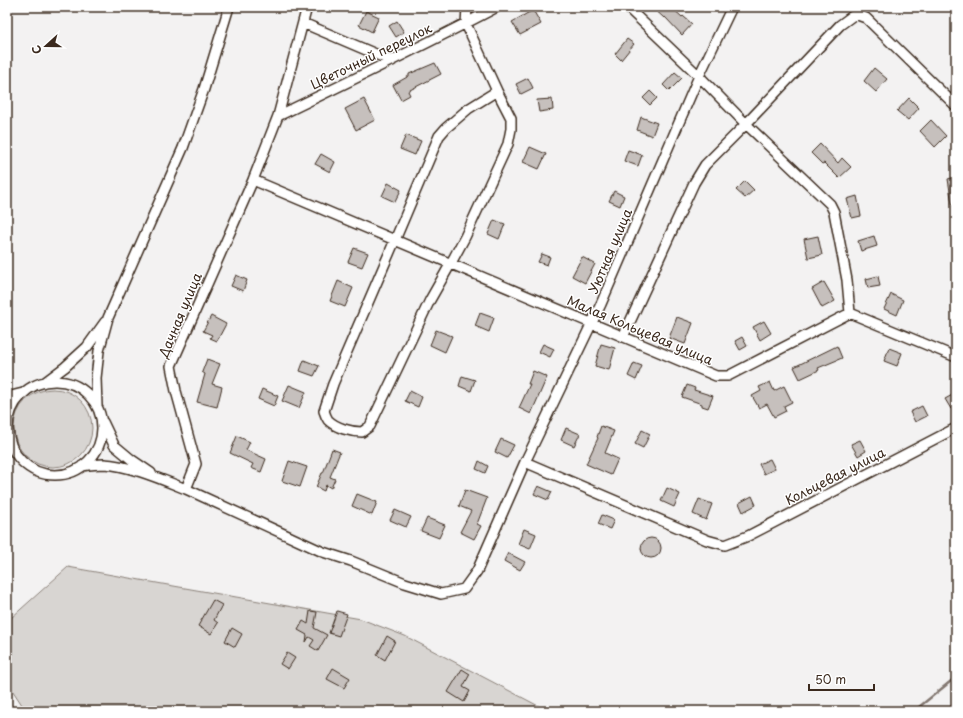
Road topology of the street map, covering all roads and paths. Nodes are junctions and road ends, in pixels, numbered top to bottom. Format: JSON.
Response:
{"nodes":[{"id":1,"x":229,"y":7,"type":"edge"},
{"id":2,"x":307,"y":7,"type":"edge"},
{"id":3,"x":467,"y":7,"type":"edge"},
{"id":4,"x":497,"y":7,"type":"edge"},
{"id":5,"x":627,"y":7,"type":"edge"},
{"id":6,"x":732,"y":7,"type":"edge"},
{"id":7,"x":303,"y":23,"type":"junction"},
{"id":8,"x":466,"y":24,"type":"junction"},
{"id":9,"x":392,"y":61,"type":"junction"},
{"id":10,"x":699,"y":76,"type":"junction"},
{"id":11,"x":497,"y":91,"type":"junction"},
{"id":12,"x":956,"y":106,"type":"edge"},
{"id":13,"x":278,"y":116,"type":"junction"},
{"id":14,"x":746,"y":124,"type":"junction"},
{"id":15,"x":253,"y":180,"type":"junction"},
{"id":16,"x":395,"y":240,"type":"junction"},
{"id":17,"x":452,"y":263,"type":"junction"},
{"id":18,"x":850,"y":313,"type":"junction"},
{"id":19,"x":108,"y":318,"type":"junction"},
{"id":20,"x":592,"y":324,"type":"junction"},
{"id":21,"x":623,"y":337,"type":"junction"},
{"id":22,"x":956,"y":357,"type":"edge"},
{"id":23,"x":44,"y":382,"type":"junction"},
{"id":24,"x":23,"y":393,"type":"junction"},
{"id":25,"x":7,"y":397,"type":"edge"},
{"id":26,"x":97,"y":406,"type":"junction"},
{"id":27,"x":102,"y":420,"type":"junction"},
{"id":28,"x":956,"y":428,"type":"edge"},
{"id":29,"x":7,"y":437,"type":"edge"},
{"id":30,"x":525,"y":462,"type":"junction"},
{"id":31,"x":82,"y":466,"type":"junction"},
{"id":32,"x":162,"y":480,"type":"junction"},
{"id":33,"x":186,"y":489,"type":"junction"}],
"edges":[{"from":1,"to":19,"type":"street"},
{"from":2,"to":7,"type":"street","name":"Дачная улица"},
{"from":3,"to":8,"type":"street"},
{"from":4,"to":8,"type":"street","name":"Цветочный переулок"},
{"from":5,"to":10,"type":"street"},
{"from":6,"to":10,"type":"street","name":"Уютная улица"},
{"from":7,"to":9,"type":"street"},
{"from":7,"to":13,"type":"street","name":"Дачная улица"},
{"from":8,"to":9,"type":"street","name":"Цветочный переулок"},
{"from":8,"to":11,"type":"street"},
{"from":9,"to":13,"type":"street","name":"Цветочный переулок"},
{"from":10,"to":14,"type":"street"},
{"from":10,"to":20,"type":"street","name":"Уютная улица"},
{"from":11,"to":16,"type":"street"},
{"from":11,"to":17,"type":"street"},
{"from":12,"to":14,"type":"street"},
{"from":13,"to":15,"type":"street","name":"Дачная улица"},
{"from":14,"to":18,"type":"street"},
{"from":14,"to":21,"type":"street"},
{"from":15,"to":16,"type":"street","name":"Малая Кольцевая улица"},
{"from":15,"to":33,"type":"street","name":"Дачная улица"},
{"from":16,"to":17,"type":"street","name":"Малая Кольцевая улица"},
{"from":16,"to":17,"type":"street"},
{"from":17,"to":20,"type":"street","name":"Малая Кольцевая улица"},
{"from":18,"to":21,"type":"street","name":"Малая Кольцевая улица"},
{"from":18,"to":22,"type":"street"},
{"from":19,"to":23,"type":"street"},
{"from":19,"to":26,"type":"street"},
{"from":20,"to":21,"type":"street","name":"Малая Кольцевая улица"},
{"from":20,"to":30,"type":"street","name":"Уютная улица"},
{"from":23,"to":24,"type":"street"},
{"from":23,"to":26,"type":"street"},
{"from":24,"to":25,"type":"street"},
{"from":24,"to":29,"type":"street"},
{"from":26,"to":27,"type":"street"},
{"from":27,"to":31,"type":"street"},
{"from":27,"to":32,"type":"street"},
{"from":28,"to":30,"type":"street","name":"Кольцевая улица"},
{"from":29,"to":31,"type":"street"},
{"from":30,"to":33,"type":"street","name":"Уютная улица"},
{"from":31,"to":32,"type":"street"},
{"from":32,"to":33,"type":"street"}]}
